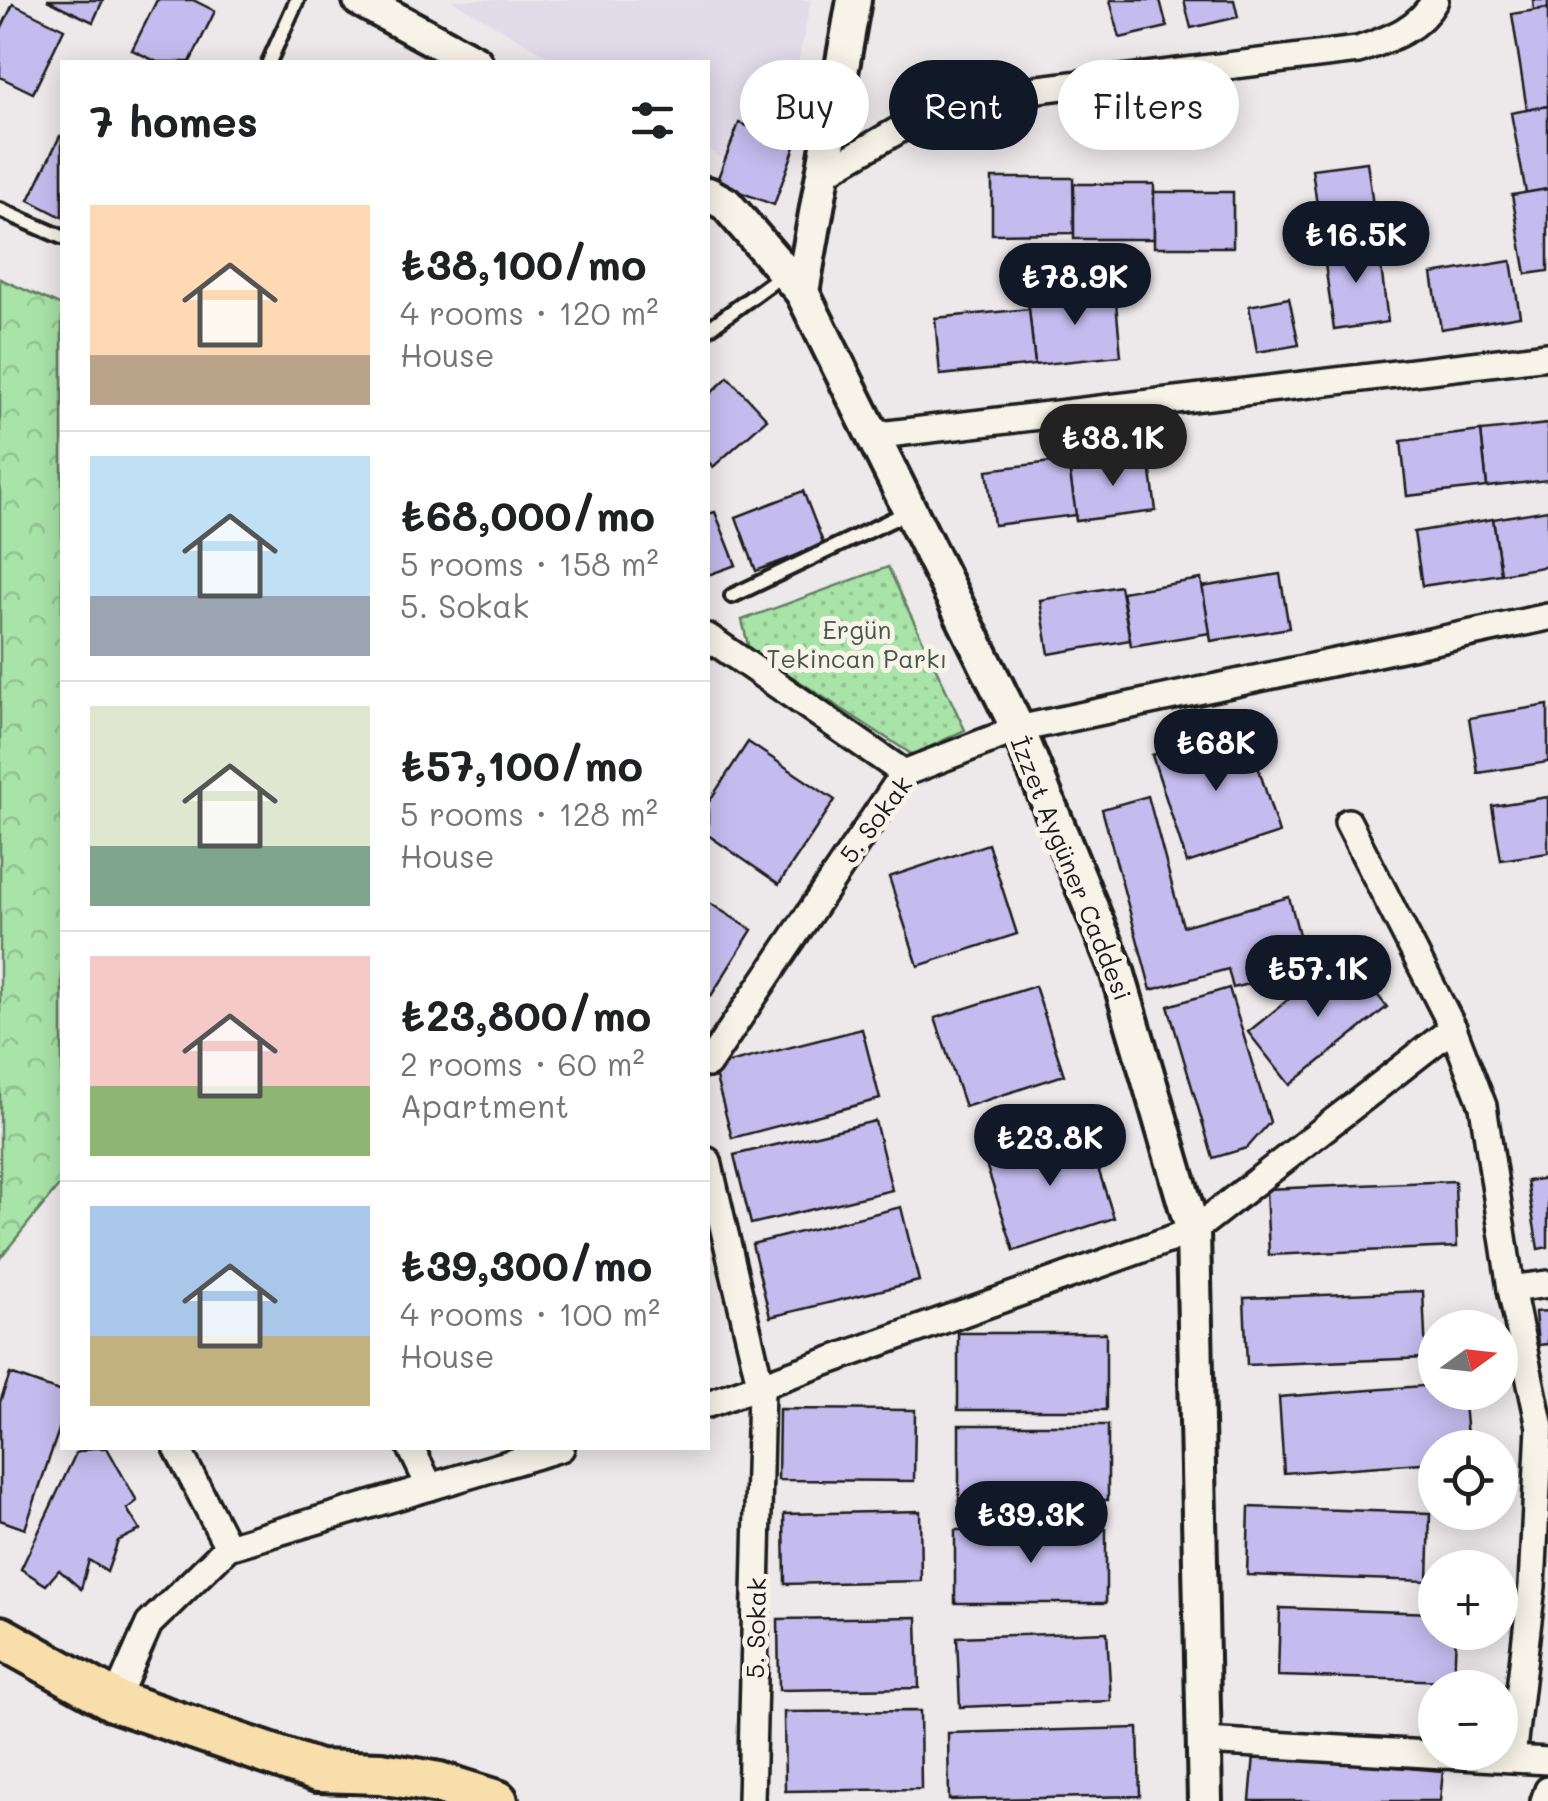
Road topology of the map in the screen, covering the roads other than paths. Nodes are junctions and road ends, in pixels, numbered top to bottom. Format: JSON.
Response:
{"nodes":[{"id":1,"x":296,"y":0,"type":"edge"},
{"id":2,"x":360,"y":0,"type":"edge"},
{"id":3,"x":854,"y":0,"type":"edge"},
{"id":4,"x":1435,"y":0,"type":"edge"},
{"id":5,"x":269,"y":60,"type":"edge"},
{"id":6,"x":471,"y":60,"type":"edge"},
{"id":7,"x":823,"y":174,"type":"junction"},
{"id":8,"x":710,"y":195,"type":"edge"},
{"id":9,"x":0,"y":210,"type":"edge"},
{"id":10,"x":60,"y":236,"type":"edge"},
{"id":11,"x":794,"y":283,"type":"junction"},
{"id":12,"x":710,"y":328,"type":"edge"},
{"id":13,"x":1548,"y":356,"type":"edge"},
{"id":14,"x":871,"y":436,"type":"junction"},
{"id":15,"x":910,"y":511,"type":"junction"},
{"id":16,"x":732,"y":596,"type":"dead end"},
{"id":17,"x":1548,"y":617,"type":"edge"},
{"id":18,"x":710,"y":638,"type":"edge"},
{"id":19,"x":1018,"y":729,"type":"junction"},
{"id":20,"x":904,"y":773,"type":"junction"},
{"id":21,"x":1348,"y":822,"type":"dead end"},
{"id":22,"x":1453,"y":1028,"type":"junction"},
{"id":23,"x":710,"y":1052,"type":"edge"},
{"id":24,"x":710,"y":1170,"type":"edge"},
{"id":25,"x":1193,"y":1230,"type":"junction"},
{"id":26,"x":1548,"y":1284,"type":"edge"},
{"id":27,"x":1511,"y":1288,"type":"junction"},
{"id":28,"x":761,"y":1388,"type":"junction"},
{"id":29,"x":710,"y":1403,"type":"edge"},
{"id":30,"x":179,"y":1450,"type":"edge"},
{"id":31,"x":412,"y":1450,"type":"edge"},
{"id":32,"x":554,"y":1450,"type":"edge"},
{"id":33,"x":430,"y":1486,"type":"junction"},
{"id":34,"x":228,"y":1547,"type":"junction"},
{"id":35,"x":0,"y":1638,"type":"edge"},
{"id":36,"x":115,"y":1701,"type":"junction"},
{"id":37,"x":1518,"y":1706,"type":"edge"},
{"id":38,"x":1204,"y":1741,"type":"junction"},
{"id":39,"x":1418,"y":1753,"type":"edge"},
{"id":40,"x":1518,"y":1758,"type":"edge"},
{"id":41,"x":1548,"y":1761,"type":"edge"},
{"id":42,"x":318,"y":1771,"type":"junction"},
{"id":43,"x":1548,"y":1790,"type":"edge"},
{"id":44,"x":356,"y":1801,"type":"edge"},
{"id":45,"x":497,"y":1801,"type":"edge"},
{"id":46,"x":750,"y":1801,"type":"edge"},
{"id":47,"x":1205,"y":1801,"type":"edge"},
{"id":48,"x":1544,"y":1801,"type":"edge"}],
"edges":[{"from":1,"to":5,"type":"lane"},
{"from":2,"to":6,"type":"street"},
{"from":3,"to":7,"type":"street"},
{"from":4,"to":7,"type":"street"},
{"from":7,"to":11,"type":"street"},
{"from":8,"to":11,"type":"street","name":"İzzet Aygüner Caddesi"},
{"from":9,"to":10,"type":"lane"},
{"from":11,"to":12,"type":"lane"},
{"from":11,"to":14,"type":"street","name":"İzzet Aygüner Caddesi"},
{"from":13,"to":14,"type":"street"},
{"from":14,"to":15,"type":"street","name":"İzzet Aygüner Caddesi"},
{"from":15,"to":16,"type":"lane"},
{"from":15,"to":19,"type":"street","name":"İzzet Aygüner Caddesi"},
{"from":17,"to":19,"type":"street","name":"5. Sokak"},
{"from":18,"to":20,"type":"street"},
{"from":19,"to":20,"type":"street","name":"5. Sokak"},
{"from":19,"to":25,"type":"street","name":"İzzet Aygüner Caddesi"},
{"from":20,"to":23,"type":"street","name":"5. Sokak"},
{"from":21,"to":22,"type":"street"},
{"from":22,"to":25,"type":"street"},
{"from":22,"to":27,"type":"street"},
{"from":24,"to":28,"type":"street","name":"5. Sokak"},
{"from":25,"to":28,"type":"street"},
{"from":25,"to":38,"type":"street","name":"İzzet Aygüner Caddesi"},
{"from":26,"to":27,"type":"street"},
{"from":27,"to":37,"type":"street"},
{"from":28,"to":29,"type":"street"},
{"from":28,"to":46,"type":"street","name":"5. Sokak"},
{"from":30,"to":34,"type":"street"},
{"from":31,"to":33,"type":"street"},
{"from":32,"to":33,"type":"street"},
{"from":33,"to":34,"type":"street"},
{"from":34,"to":36,"type":"street"},
{"from":35,"to":36,"type":"main road"},
{"from":36,"to":42,"type":"main road"},
{"from":38,"to":39,"type":"street"},
{"from":38,"to":47,"type":"street","name":"İzzet Aygüner Caddesi"},
{"from":40,"to":41,"type":"street"},
{"from":42,"to":44,"type":"main road"},
{"from":42,"to":45,"type":"main road"},
{"from":43,"to":48,"type":"street"}]}
